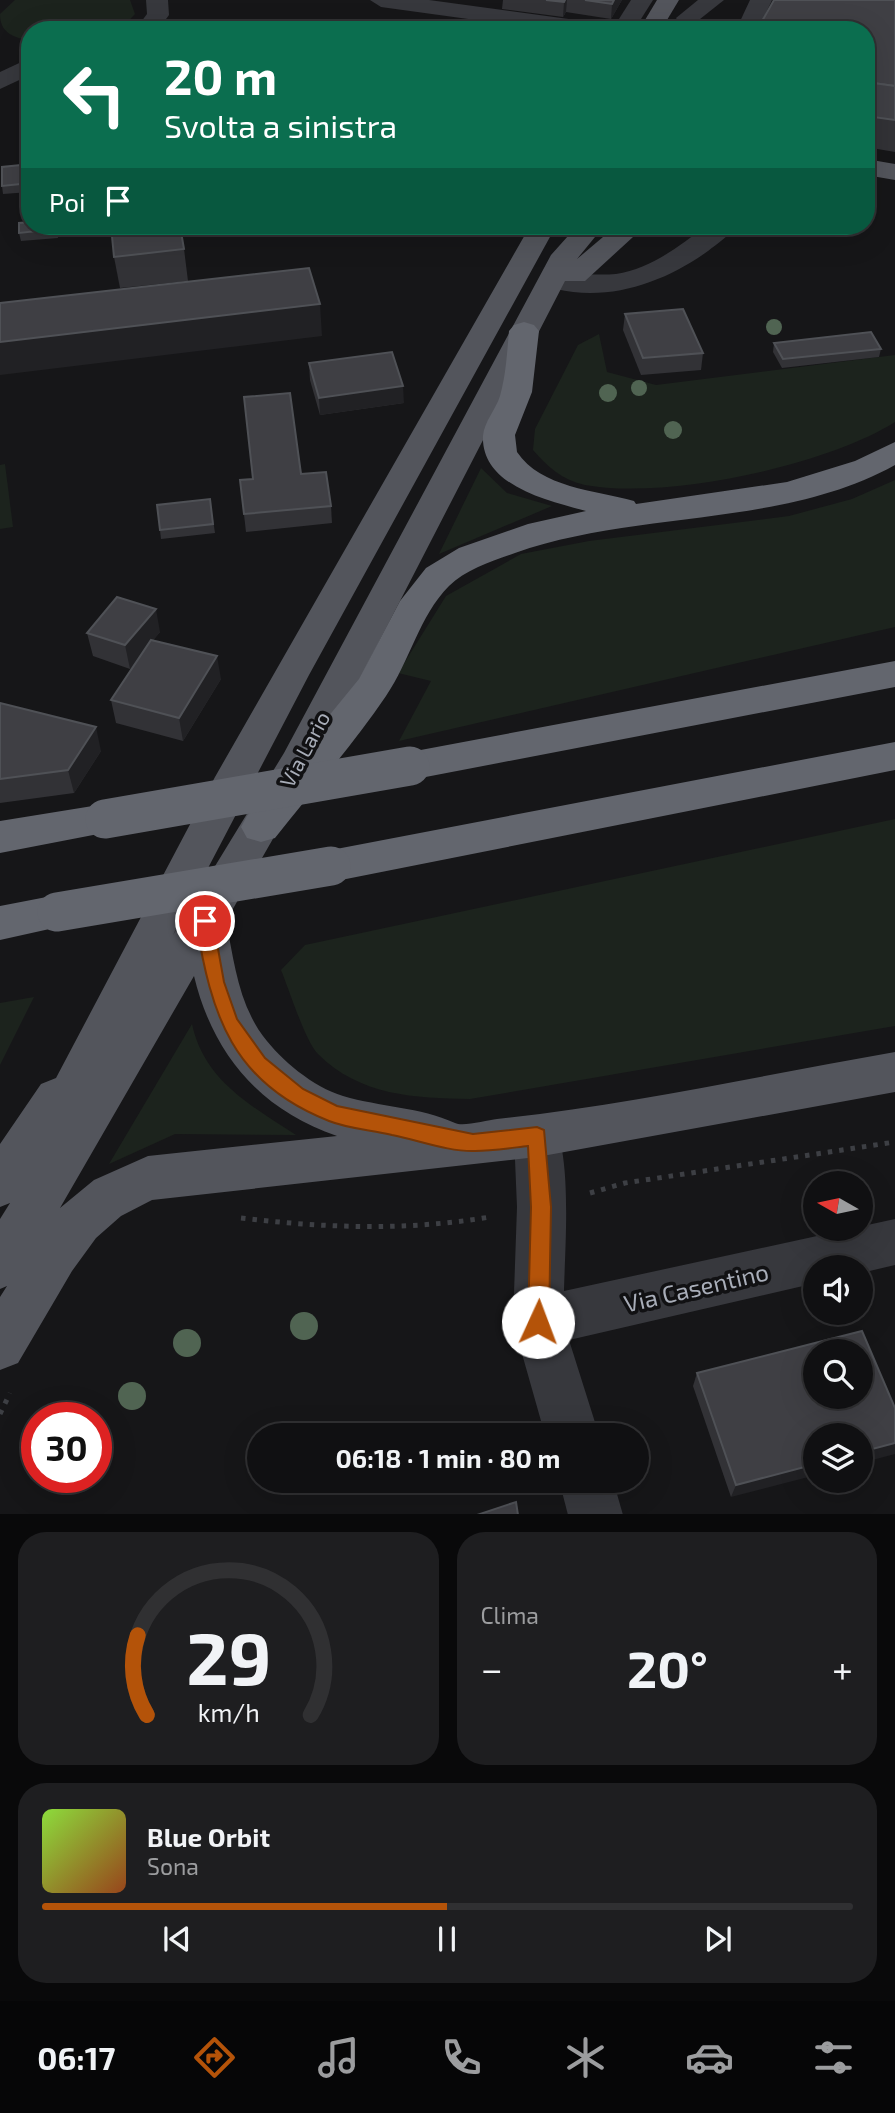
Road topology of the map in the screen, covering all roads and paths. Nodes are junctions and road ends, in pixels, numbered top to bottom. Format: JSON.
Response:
{"nodes":[{"id":1,"x":157,"y":0,"type":"edge"},
{"id":2,"x":381,"y":0,"type":"edge"},
{"id":3,"x":642,"y":0,"type":"edge"},
{"id":4,"x":668,"y":0,"type":"edge"},
{"id":5,"x":713,"y":0,"type":"edge"},
{"id":6,"x":761,"y":0,"type":"edge"},
{"id":7,"x":688,"y":16,"type":"edge"},
{"id":8,"x":154,"y":21,"type":"edge"},
{"id":9,"x":533,"y":21,"type":"edge"},
{"id":10,"x":629,"y":21,"type":"edge"},
{"id":11,"x":655,"y":21,"type":"edge"},
{"id":12,"x":751,"y":21,"type":"edge"},
{"id":13,"x":21,"y":70,"type":"edge"},
{"id":14,"x":0,"y":82,"type":"edge"},
{"id":15,"x":875,"y":168,"type":"edge"},
{"id":16,"x":875,"y":172,"type":"edge"},
{"id":17,"x":895,"y":173,"type":"edge"},
{"id":18,"x":538,"y":235,"type":"edge"},
{"id":19,"x":583,"y":235,"type":"edge"},
{"id":20,"x":621,"y":235,"type":"edge"},
{"id":21,"x":711,"y":235,"type":"edge"},
{"id":22,"x":566,"y":283,"type":"junction"},
{"id":23,"x":524,"y":331,"type":"junction"},
{"id":24,"x":895,"y":452,"type":"edge"},
{"id":25,"x":648,"y":513,"type":"junction"},
{"id":26,"x":895,"y":674,"type":"edge"},
{"id":27,"x":895,"y":756,"type":"edge"},
{"id":28,"x":824,"y":769,"type":"junction"},
{"id":29,"x":895,"y":780,"type":"edge"},
{"id":30,"x":261,"y":827,"type":"junction"},
{"id":31,"x":0,"y":837,"type":"edge"},
{"id":32,"x":205,"y":921,"type":"junction"},
{"id":33,"x":0,"y":923,"type":"edge"},
{"id":34,"x":106,"y":1023,"type":"junction"},
{"id":35,"x":895,"y":1072,"type":"edge"},
{"id":36,"x":537,"y":1136,"type":"junction"},
{"id":37,"x":895,"y":1142,"type":"edge"},
{"id":38,"x":473,"y":1143,"type":"junction"},
{"id":39,"x":0,"y":1185,"type":"edge"},
{"id":40,"x":541,"y":1207,"type":"junction"},
{"id":41,"x":230,"y":1217,"type":"dead end"},
{"id":42,"x":0,"y":1242,"type":"edge"},
{"id":43,"x":895,"y":1242,"type":"edge"},
{"id":44,"x":0,"y":1265,"type":"edge"},
{"id":45,"x":538,"y":1322,"type":"junction"},
{"id":46,"x":0,"y":1345,"type":"edge"},
{"id":47,"x":12,"y":1390,"type":"dead end"},
{"id":48,"x":0,"y":1414,"type":"edge"},
{"id":49,"x":568,"y":1423,"type":"edge"},
{"id":50,"x":590,"y":1493,"type":"edge"},
{"id":51,"x":596,"y":1514,"type":"edge"}],
"edges":[{"from":1,"to":8,"type":"street"},
{"from":2,"to":9,"type":"street"},
{"from":3,"to":10,"type":"street"},
{"from":4,"to":11,"type":"main road"},
{"from":5,"to":7,"type":"street"},
{"from":6,"to":12,"type":"street"},
{"from":13,"to":14,"type":"street"},
{"from":15,"to":17,"type":"main road"},
{"from":16,"to":17,"type":"main road"},
{"from":18,"to":34,"type":"main road"},
{"from":19,"to":23,"type":"main road","name":"Via Lario"},
{"from":20,"to":22,"type":"main road"},
{"from":21,"to":22,"type":"street"},
{"from":22,"to":23,"type":"main road"},
{"from":23,"to":25,"type":"highway"},
{"from":23,"to":30,"type":"main road","name":"Via Lario"},
{"from":24,"to":25,"type":"highway"},
{"from":25,"to":30,"type":"highway"},
{"from":26,"to":31,"type":"highway","bridge":true},
{"from":27,"to":28,"type":"highway"},
{"from":28,"to":29,"type":"highway"},
{"from":28,"to":33,"type":"highway","bridge":true},
{"from":30,"to":32,"type":"main road","name":"Via Lario"},
{"from":32,"to":38,"type":"main road"},
{"from":32,"to":44,"type":"main road","name":"Via Lario"},
{"from":34,"to":39,"type":"main road"},
{"from":34,"to":42,"type":"main road"},
{"from":35,"to":36,"type":"main road"},
{"from":36,"to":38,"type":"main road"},
{"from":36,"to":40,"type":"street"},
{"from":37,"to":40,"type":"path"},
{"from":38,"to":46,"type":"main road"},
{"from":40,"to":41,"type":"path"},
{"from":40,"to":45,"type":"street"},
{"from":43,"to":45,"type":"street","name":"Via Casentino"},
{"from":45,"to":49,"type":"street"},
{"from":47,"to":48,"type":"path"},
{"from":50,"to":51,"type":"street"}]}
